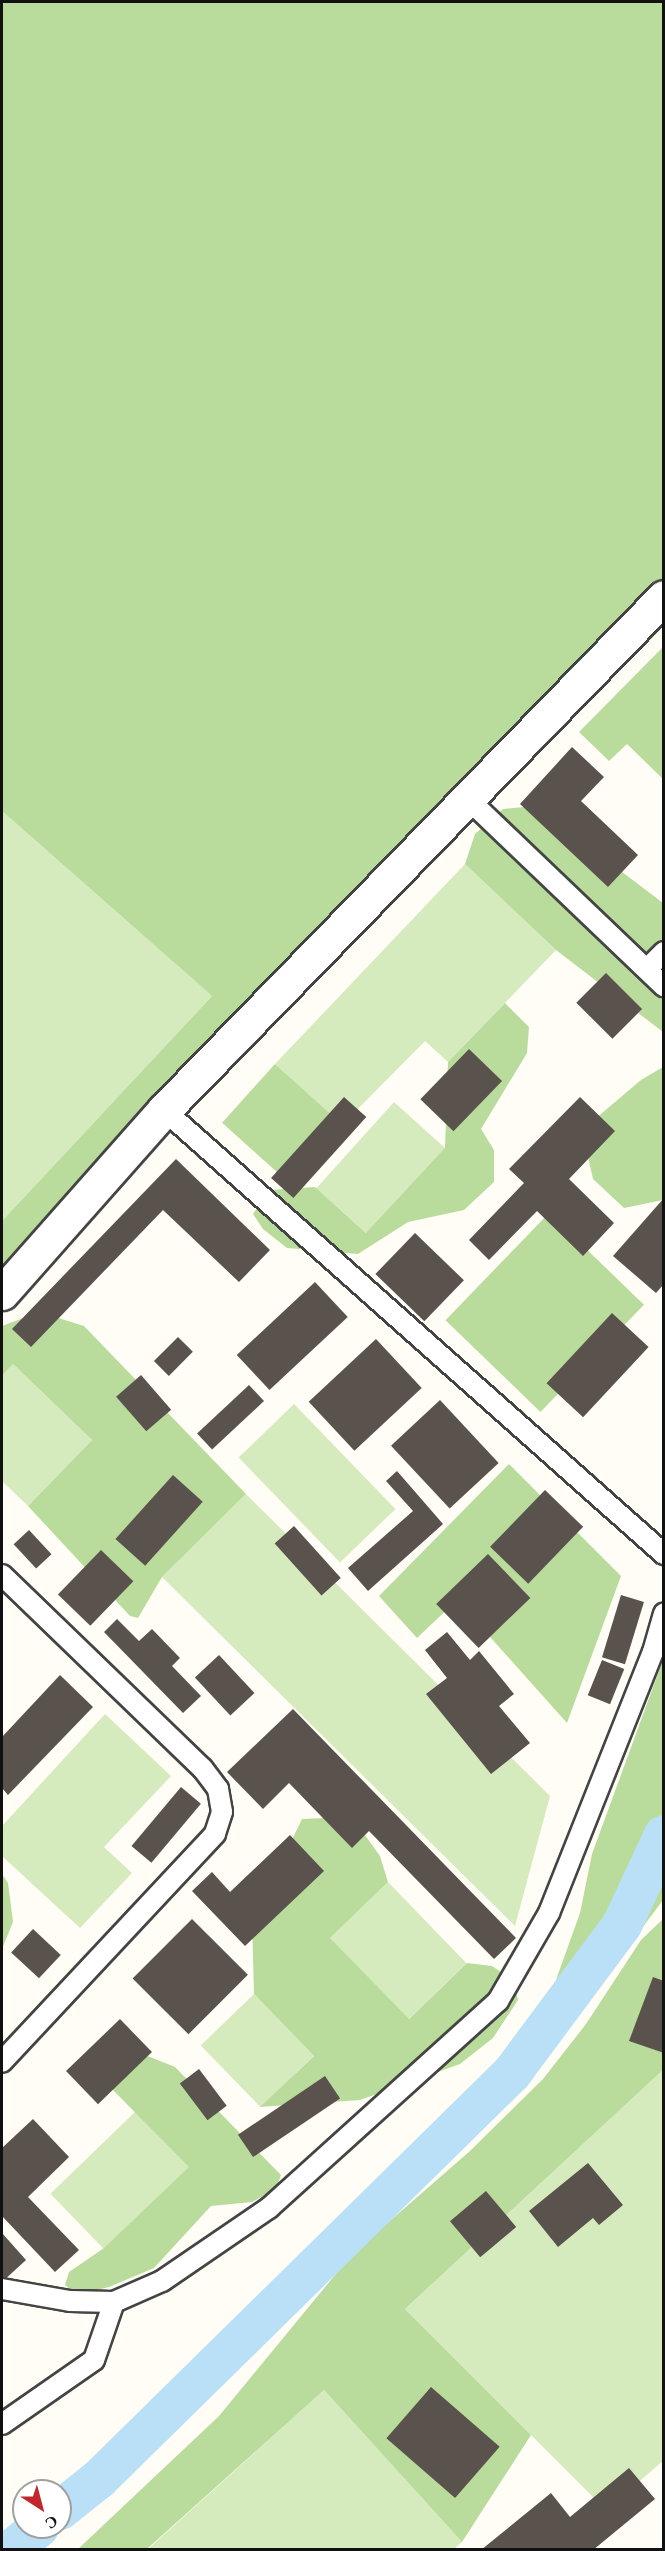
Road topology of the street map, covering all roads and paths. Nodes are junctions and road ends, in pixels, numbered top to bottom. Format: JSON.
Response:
{"nodes":[{"id":1,"x":663,"y":597,"type":"edge"},
{"id":2,"x":468,"y":799,"type":"junction"},
{"id":3,"x":663,"y":952,"type":"edge"},
{"id":4,"x":647,"y":969,"type":"junction"},
{"id":5,"x":663,"y":986,"type":"edge"},
{"id":6,"x":164,"y":1110,"type":"junction"},
{"id":7,"x":2,"y":1293,"type":"edge"},
{"id":8,"x":663,"y":1554,"type":"edge"},
{"id":9,"x":2,"y":1575,"type":"edge"},
{"id":10,"x":663,"y":1614,"type":"edge"},
{"id":11,"x":2,"y":2062,"type":"edge"},
{"id":12,"x":2,"y":2289,"type":"edge"},
{"id":13,"x":114,"y":2302,"type":"junction"},
{"id":14,"x":2,"y":2424,"type":"edge"}],
"edges":[{"from":1,"to":2,"type":"street"},
{"from":2,"to":4,"type":"lane"},
{"from":2,"to":6,"type":"street"},
{"from":3,"to":4,"type":"lane"},
{"from":4,"to":5,"type":"lane"},
{"from":6,"to":7,"type":"street"},
{"from":6,"to":8,"type":"lane"},
{"from":9,"to":11,"type":"lane"},
{"from":10,"to":13,"type":"lane"},
{"from":12,"to":13,"type":"lane"},
{"from":13,"to":14,"type":"lane"}]}
